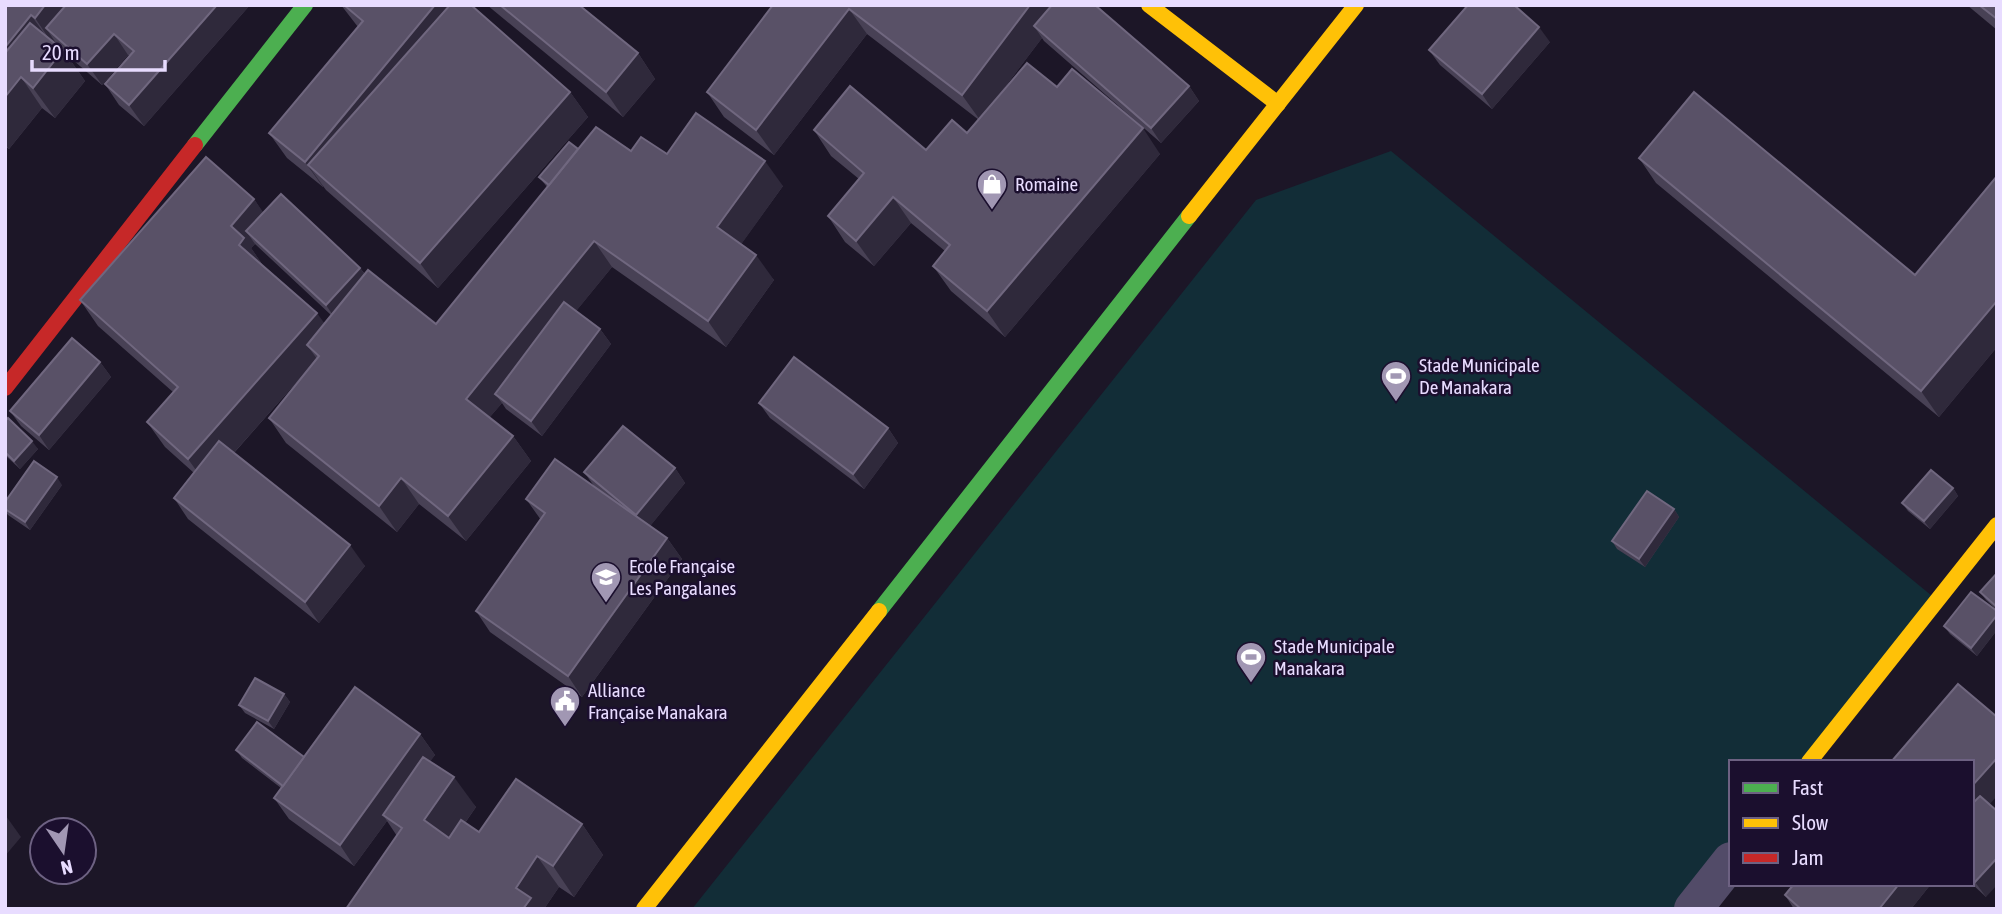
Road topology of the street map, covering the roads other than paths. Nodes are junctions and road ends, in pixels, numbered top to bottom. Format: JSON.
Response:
{"nodes":[{"id":1,"x":305,"y":5,"type":"edge"},
{"id":2,"x":1149,"y":5,"type":"edge"},
{"id":3,"x":1356,"y":5,"type":"edge"},
{"id":4,"x":1278,"y":104,"type":"junction"},
{"id":5,"x":5,"y":388,"type":"edge"},
{"id":6,"x":1997,"y":525,"type":"edge"},
{"id":7,"x":1811,"y":760,"type":"edge"},
{"id":8,"x":1729,"y":864,"type":"edge"},
{"id":9,"x":644,"y":909,"type":"edge"},
{"id":10,"x":1693,"y":909,"type":"edge"}],
"edges":[{"from":1,"to":5,"type":"main road"},
{"from":2,"to":4,"type":"main road"},
{"from":3,"to":4,"type":"main road"},
{"from":4,"to":9,"type":"main road"},
{"from":6,"to":7,"type":"main road"},
{"from":8,"to":10,"type":"street"}]}
